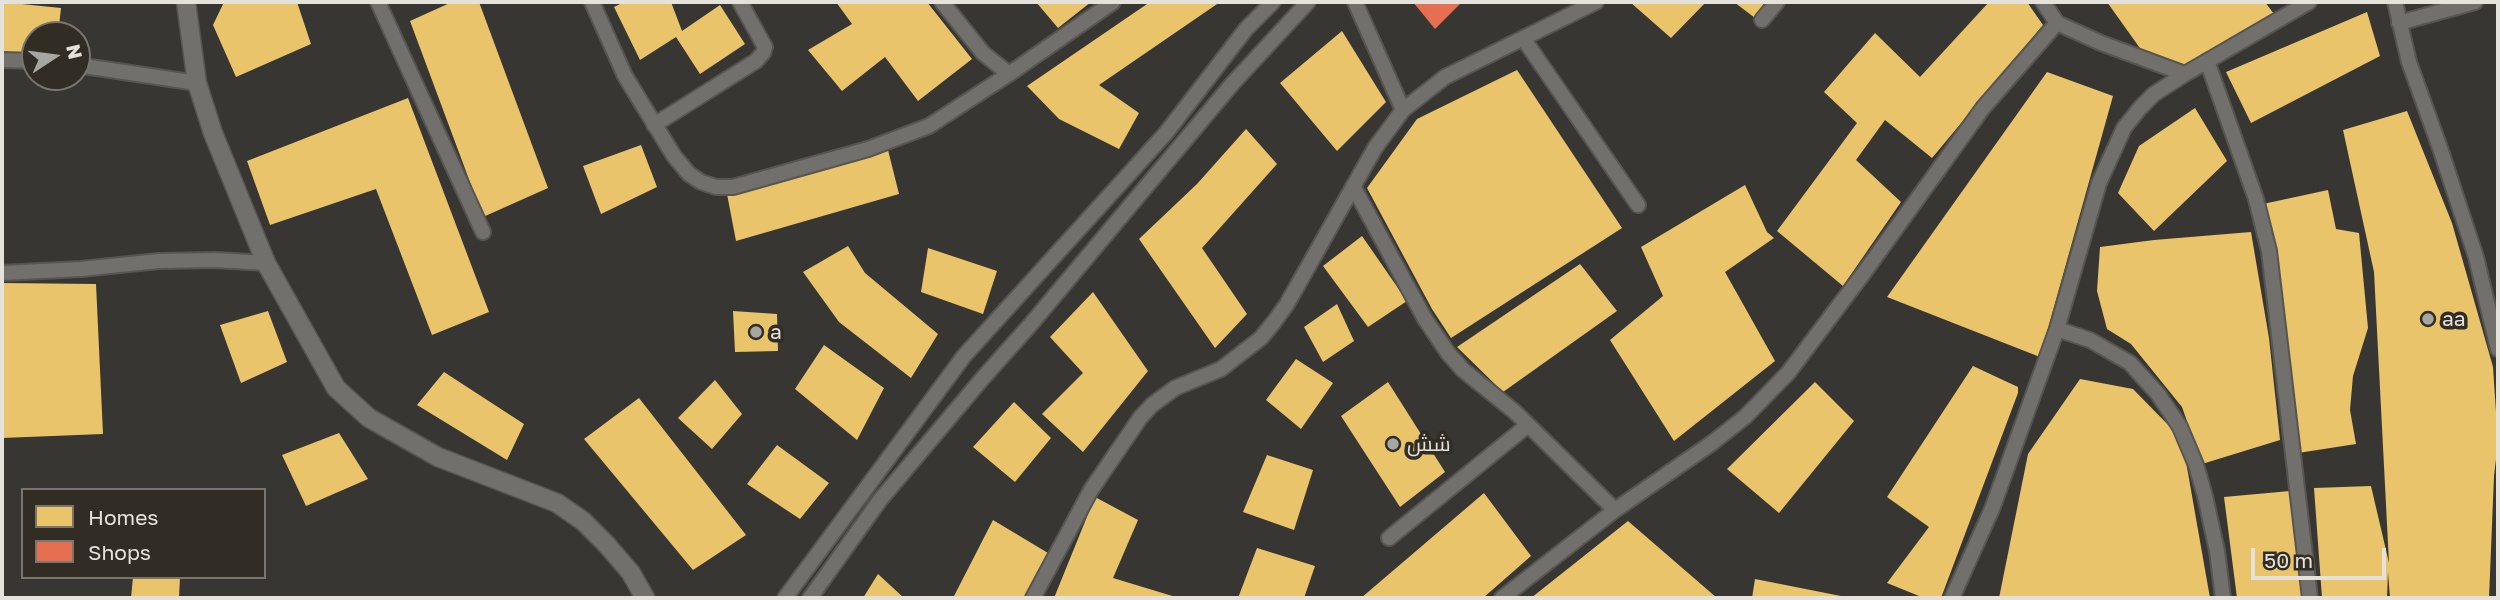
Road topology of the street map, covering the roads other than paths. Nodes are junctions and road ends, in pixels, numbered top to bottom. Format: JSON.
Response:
{"nodes":[{"id":1,"x":186,"y":2,"type":"edge"},
{"id":2,"x":378,"y":2,"type":"edge"},
{"id":3,"x":592,"y":2,"type":"edge"},
{"id":4,"x":740,"y":2,"type":"edge"},
{"id":5,"x":942,"y":2,"type":"edge"},
{"id":6,"x":1114,"y":2,"type":"edge"},
{"id":7,"x":1273,"y":2,"type":"edge"},
{"id":8,"x":1308,"y":2,"type":"edge"},
{"id":9,"x":1355,"y":2,"type":"edge"},
{"id":10,"x":1596,"y":2,"type":"edge"},
{"id":11,"x":1777,"y":2,"type":"edge"},
{"id":12,"x":2043,"y":2,"type":"edge"},
{"id":13,"x":2309,"y":2,"type":"edge"},
{"id":14,"x":2395,"y":2,"type":"edge"},
{"id":15,"x":2475,"y":2,"type":"edge"},
{"id":16,"x":2290,"y":6,"type":"edge"},
{"id":17,"x":1762,"y":20,"type":"dead end"},
{"id":18,"x":2057,"y":23,"type":"junction"},
{"id":19,"x":2399,"y":23,"type":"junction"},
{"id":20,"x":1523,"y":38,"type":"junction"},
{"id":21,"x":2,"y":60,"type":"edge"},
{"id":22,"x":21,"y":61,"type":"edge"},
{"id":23,"x":2207,"y":61,"type":"junction"},
{"id":24,"x":91,"y":67,"type":"edge"},
{"id":25,"x":1009,"y":74,"type":"junction"},
{"id":26,"x":2185,"y":74,"type":"junction"},
{"id":27,"x":197,"y":83,"type":"junction"},
{"id":28,"x":1403,"y":110,"type":"junction"},
{"id":29,"x":654,"y":125,"type":"junction"},
{"id":30,"x":1353,"y":186,"type":"junction"},
{"id":31,"x":1638,"y":205,"type":"dead end"},
{"id":32,"x":483,"y":232,"type":"dead end"},
{"id":33,"x":266,"y":263,"type":"junction"},
{"id":34,"x":2,"y":273,"type":"edge"},
{"id":35,"x":2057,"y":328,"type":"junction"},
{"id":36,"x":2498,"y":349,"type":"edge"},
{"id":37,"x":1528,"y":425,"type":"junction"},
{"id":38,"x":1615,"y":510,"type":"junction"},
{"id":39,"x":1389,"y":538,"type":"dead end"},
{"id":40,"x":645,"y":598,"type":"edge"},
{"id":41,"x":785,"y":598,"type":"edge"},
{"id":42,"x":810,"y":598,"type":"edge"},
{"id":43,"x":1033,"y":598,"type":"edge"},
{"id":44,"x":1502,"y":598,"type":"edge"},
{"id":45,"x":1952,"y":598,"type":"edge"},
{"id":46,"x":2223,"y":598,"type":"edge"},
{"id":47,"x":2309,"y":598,"type":"edge"}],
"edges":[{"from":1,"to":27,"type":"street"},
{"from":2,"to":32,"type":"street"},
{"from":3,"to":29,"type":"street"},
{"from":4,"to":29,"type":"street"},
{"from":5,"to":25,"type":"street"},
{"from":6,"to":25,"type":"street"},
{"from":7,"to":41,"type":"street"},
{"from":8,"to":42,"type":"street"},
{"from":9,"to":28,"type":"street"},
{"from":10,"to":20,"type":"street"},
{"from":11,"to":17,"type":"street"},
{"from":12,"to":18,"type":"street"},
{"from":13,"to":16,"type":"street"},
{"from":14,"to":19,"type":"street"},
{"from":15,"to":19,"type":"street"},
{"from":16,"to":23,"type":"street"},
{"from":18,"to":26,"type":"street"},
{"from":18,"to":38,"type":"street"},
{"from":19,"to":36,"type":"street"},
{"from":20,"to":28,"type":"street"},
{"from":20,"to":31,"type":"street"},
{"from":21,"to":22,"type":"street"},
{"from":23,"to":26,"type":"street"},
{"from":23,"to":47,"type":"street"},
{"from":24,"to":27,"type":"street"},
{"from":25,"to":29,"type":"street"},
{"from":26,"to":35,"type":"street"},
{"from":27,"to":33,"type":"street"},
{"from":28,"to":30,"type":"street"},
{"from":30,"to":37,"type":"street"},
{"from":30,"to":43,"type":"street"},
{"from":33,"to":34,"type":"street"},
{"from":33,"to":40,"type":"street"},
{"from":35,"to":45,"type":"street"},
{"from":35,"to":46,"type":"street"},
{"from":37,"to":38,"type":"street"},
{"from":37,"to":39,"type":"street"},
{"from":38,"to":44,"type":"street"}]}
